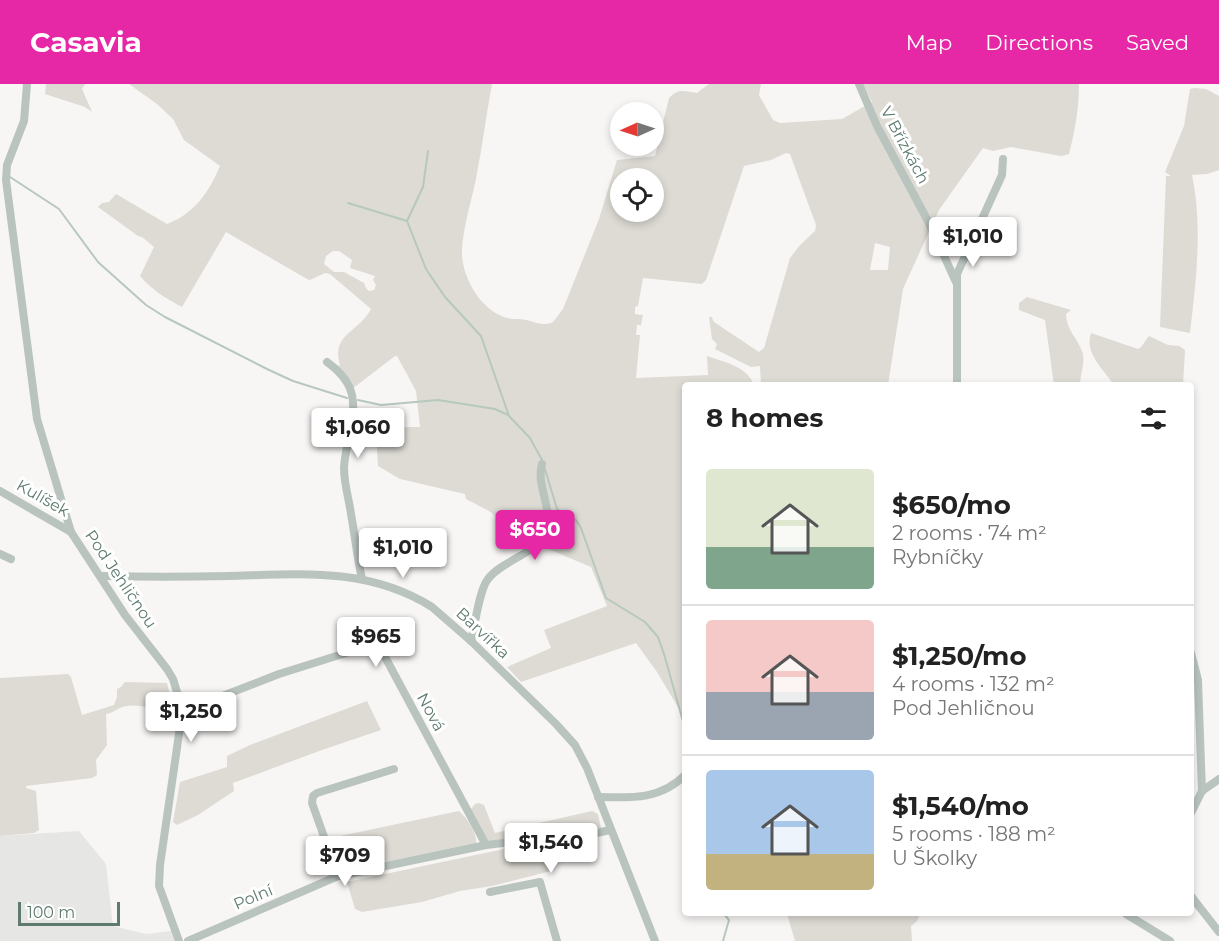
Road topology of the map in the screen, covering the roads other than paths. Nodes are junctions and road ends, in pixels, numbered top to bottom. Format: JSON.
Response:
{"nodes":[{"id":1,"x":27,"y":84,"type":"edge"},
{"id":2,"x":859,"y":84,"type":"edge"},
{"id":3,"x":1004,"y":159,"type":"dead end"},
{"id":4,"x":957,"y":285,"type":"junction"},
{"id":5,"x":327,"y":362,"type":"dead end"},
{"id":6,"x":957,"y":382,"type":"edge"},
{"id":7,"x":542,"y":464,"type":"dead end"},
{"id":8,"x":0,"y":491,"type":"edge"},
{"id":9,"x":71,"y":532,"type":"junction"},
{"id":10,"x":0,"y":554,"type":"edge"},
{"id":11,"x":11,"y":559,"type":"dead end"},
{"id":12,"x":101,"y":576,"type":"junction"},
{"id":13,"x":362,"y":579,"type":"junction"},
{"id":14,"x":471,"y":641,"type":"junction"},
{"id":15,"x":1194,"y":665,"type":"edge"},
{"id":16,"x":180,"y":702,"type":"junction"},
{"id":17,"x":394,"y":769,"type":"dead end"},
{"id":18,"x":682,"y":777,"type":"edge"},
{"id":19,"x":1219,"y":779,"type":"edge"},
{"id":20,"x":1202,"y":791,"type":"junction"},
{"id":21,"x":598,"y":797,"type":"junction"},
{"id":22,"x":1194,"y":807,"type":"edge"},
{"id":23,"x":610,"y":830,"type":"junction"},
{"id":24,"x":486,"y":845,"type":"junction"},
{"id":25,"x":338,"y":876,"type":"junction"},
{"id":26,"x":490,"y":892,"type":"dead end"},
{"id":27,"x":1194,"y":900,"type":"edge"},
{"id":28,"x":1129,"y":916,"type":"edge"},
{"id":29,"x":1219,"y":932,"type":"edge"},
{"id":30,"x":179,"y":941,"type":"edge"},
{"id":31,"x":188,"y":941,"type":"edge"},
{"id":32,"x":557,"y":941,"type":"edge"},
{"id":33,"x":655,"y":941,"type":"edge"},
{"id":34,"x":1170,"y":941,"type":"edge"}],
"edges":[{"from":1,"to":9,"type":"street","name":"Pod Jehličnou"},
{"from":2,"to":4,"type":"street","name":"V Břízkách"},
{"from":3,"to":4,"type":"street"},
{"from":4,"to":6,"type":"street"},
{"from":5,"to":13,"type":"street"},
{"from":7,"to":14,"type":"street"},
{"from":8,"to":9,"type":"street","name":"Kulíšek"},
{"from":9,"to":12,"type":"street","name":"Pod Jehličnou"},
{"from":10,"to":11,"type":"street"},
{"from":12,"to":13,"type":"street","name":"Barvířka"},
{"from":12,"to":16,"type":"street","name":"Pod Jehličnou"},
{"from":13,"to":14,"type":"street","name":"Barvířka"},
{"from":14,"to":21,"type":"street","name":"Barvířka"},
{"from":15,"to":20,"type":"street"},
{"from":16,"to":24,"type":"street","name":"Nová"},
{"from":16,"to":30,"type":"street","name":"Pod Jehličnou"},
{"from":17,"to":25,"type":"street"},
{"from":18,"to":21,"type":"street"},
{"from":19,"to":20,"type":"street"},
{"from":20,"to":22,"type":"street"},
{"from":21,"to":23,"type":"street","name":"Barvířka"},
{"from":23,"to":24,"type":"street","name":"Polní"},
{"from":23,"to":33,"type":"street","name":"Barvířka"},
{"from":24,"to":25,"type":"street","name":"Polní"},
{"from":25,"to":31,"type":"street","name":"Polní"},
{"from":26,"to":32,"type":"street"},
{"from":27,"to":29,"type":"street"},
{"from":28,"to":34,"type":"street"}]}
